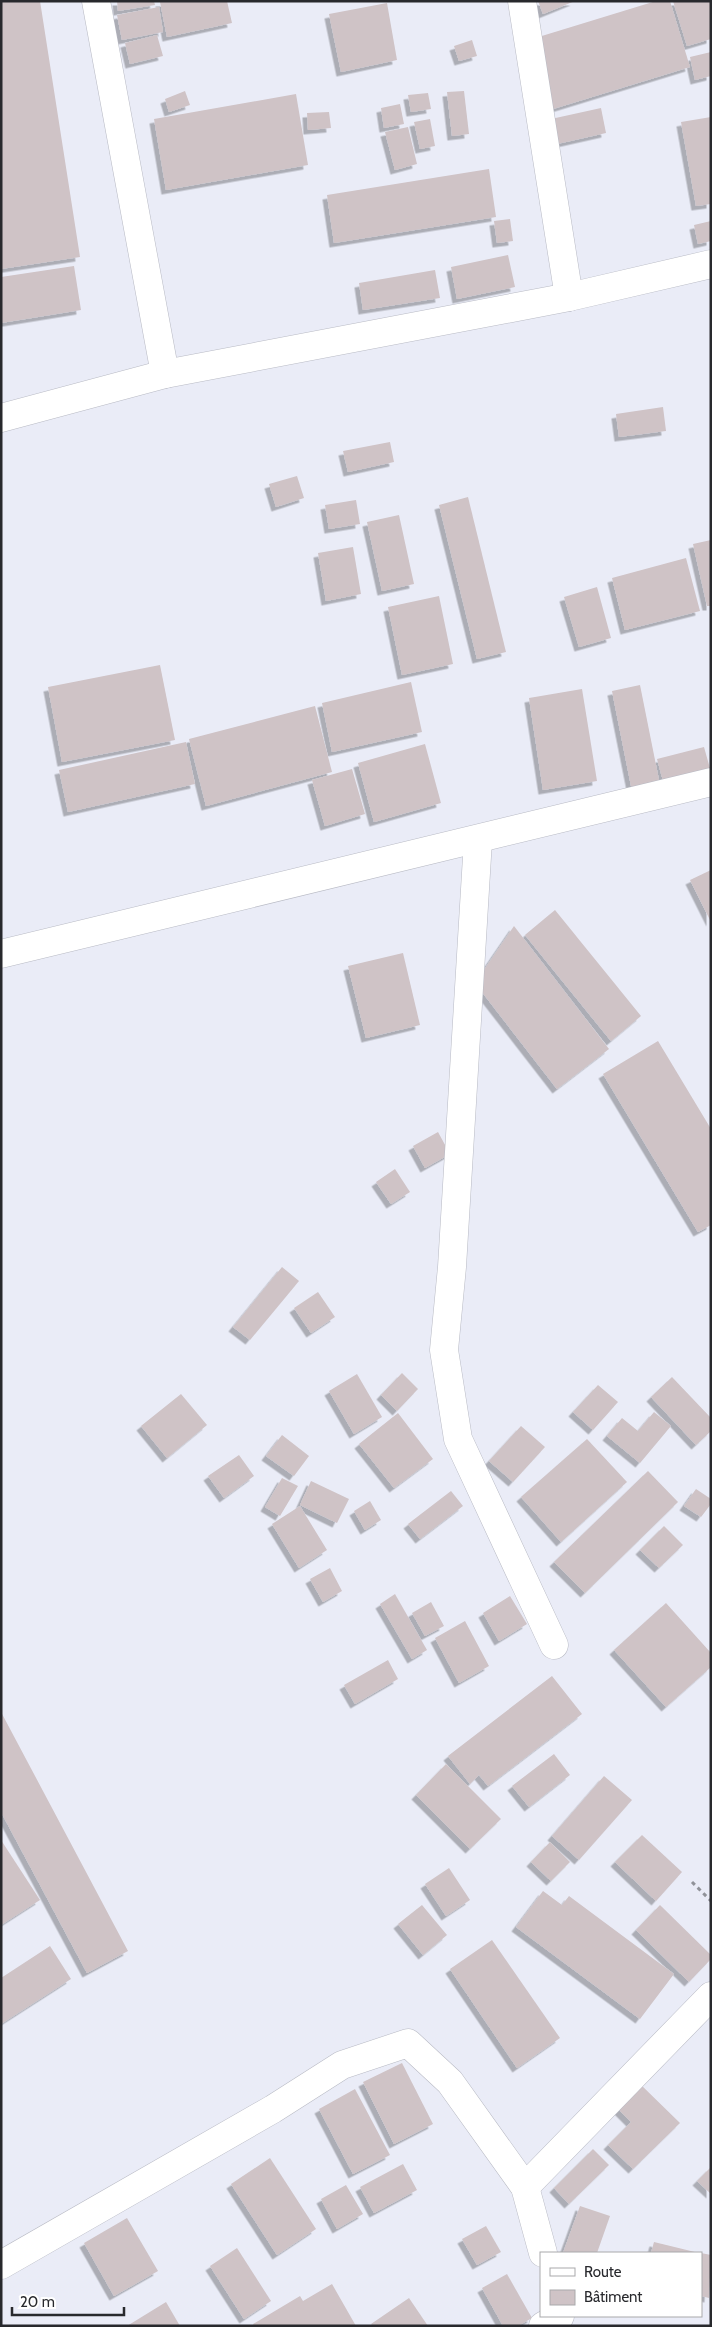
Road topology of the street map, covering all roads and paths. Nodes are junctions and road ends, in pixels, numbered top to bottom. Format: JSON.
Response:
{"nodes":[{"id":1,"x":96,"y":1,"type":"edge"},
{"id":2,"x":522,"y":1,"type":"edge"},
{"id":3,"x":711,"y":264,"type":"edge"},
{"id":4,"x":570,"y":297,"type":"junction"},
{"id":5,"x":165,"y":374,"type":"junction"},
{"id":6,"x":1,"y":418,"type":"edge"},
{"id":7,"x":711,"y":782,"type":"edge"},
{"id":8,"x":478,"y":840,"type":"junction"},
{"id":9,"x":1,"y":954,"type":"edge"},
{"id":10,"x":554,"y":1645,"type":"dead end"},
{"id":11,"x":692,"y":1882,"type":"dead end"},
{"id":12,"x":711,"y":1901,"type":"edge"},
{"id":13,"x":711,"y":1996,"type":"edge"},
{"id":14,"x":525,"y":2187,"type":"junction"},
{"id":15,"x":544,"y":2252,"type":"edge"},
{"id":16,"x":1,"y":2265,"type":"edge"},
{"id":17,"x":559,"y":2317,"type":"edge"},
{"id":18,"x":543,"y":2326,"type":"edge"}],
"edges":[{"from":1,"to":5,"type":"street"},
{"from":2,"to":4,"type":"street"},
{"from":3,"to":4,"type":"street"},
{"from":4,"to":5,"type":"street"},
{"from":5,"to":6,"type":"street"},
{"from":7,"to":8,"type":"street"},
{"from":8,"to":9,"type":"street"},
{"from":8,"to":10,"type":"street"},
{"from":11,"to":12,"type":"path"},
{"from":13,"to":14,"type":"street"},
{"from":14,"to":15,"type":"street"},
{"from":14,"to":16,"type":"street"},
{"from":17,"to":18,"type":"street"}]}
